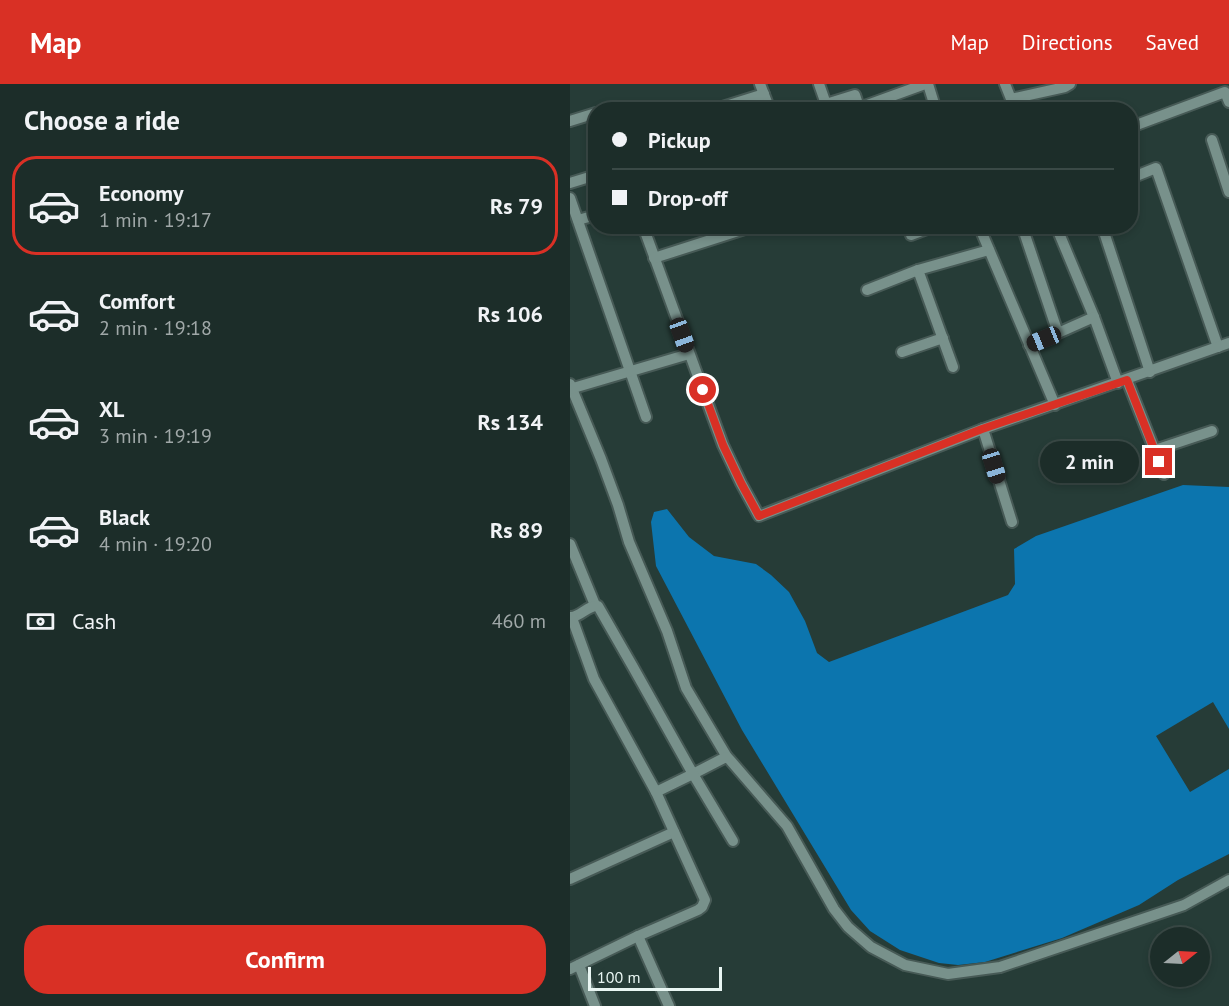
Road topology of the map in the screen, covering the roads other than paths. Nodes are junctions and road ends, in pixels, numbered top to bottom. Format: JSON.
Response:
{"nodes":[{"id":1,"x":819,"y":84,"type":"edge"},
{"id":2,"x":927,"y":84,"type":"edge"},
{"id":3,"x":1005,"y":84,"type":"edge"},
{"id":4,"x":1070,"y":84,"type":"edge"},
{"id":5,"x":762,"y":89,"type":"edge"},
{"id":6,"x":732,"y":102,"type":"edge"},
{"id":7,"x":825,"y":102,"type":"edge"},
{"id":8,"x":832,"y":102,"type":"edge"},
{"id":9,"x":858,"y":102,"type":"edge"},
{"id":10,"x":879,"y":102,"type":"edge"},
{"id":11,"x":933,"y":102,"type":"edge"},
{"id":12,"x":1012,"y":102,"type":"edge"},
{"id":13,"x":1019,"y":102,"type":"edge"},
{"id":14,"x":1229,"y":102,"type":"edge"},
{"id":15,"x":588,"y":115,"type":"edge"},
{"id":16,"x":570,"y":121,"type":"edge"},
{"id":17,"x":1138,"y":124,"type":"edge"},
{"id":18,"x":1212,"y":140,"type":"dead end"},
{"id":19,"x":1138,"y":175,"type":"edge"},
{"id":20,"x":588,"y":177,"type":"edge"},
{"id":21,"x":570,"y":183,"type":"edge"},
{"id":22,"x":1229,"y":192,"type":"edge"},
{"id":23,"x":570,"y":198,"type":"edge"},
{"id":24,"x":588,"y":220,"type":"edge"},
{"id":25,"x":580,"y":226,"type":"junction"},
{"id":26,"x":570,"y":234,"type":"edge"},
{"id":27,"x":646,"y":234,"type":"edge"},
{"id":28,"x":729,"y":234,"type":"edge"},
{"id":29,"x":983,"y":234,"type":"edge"},
{"id":30,"x":1025,"y":234,"type":"edge"},
{"id":31,"x":1059,"y":234,"type":"edge"},
{"id":32,"x":1105,"y":234,"type":"edge"},
{"id":33,"x":988,"y":250,"type":"junction"},
{"id":34,"x":654,"y":258,"type":"junction"},
{"id":35,"x":918,"y":270,"type":"junction"},
{"id":36,"x":867,"y":290,"type":"dead end"},
{"id":37,"x":1094,"y":317,"type":"junction"},
{"id":38,"x":1058,"y":333,"type":"junction"},
{"id":39,"x":943,"y":338,"type":"junction"},
{"id":40,"x":1229,"y":344,"type":"edge"},
{"id":41,"x":1029,"y":345,"type":"junction"},
{"id":42,"x":1218,"y":347,"type":"junction"},
{"id":43,"x":902,"y":352,"type":"dead end"},
{"id":44,"x":689,"y":354,"type":"junction"},
{"id":45,"x":953,"y":367,"type":"dead end"},
{"id":46,"x":630,"y":371,"type":"junction"},
{"id":47,"x":1150,"y":372,"type":"junction"},
{"id":48,"x":1122,"y":381,"type":"junction"},
{"id":49,"x":570,"y":387,"type":"edge"},
{"id":50,"x":1055,"y":405,"type":"junction"},
{"id":51,"x":646,"y":417,"type":"dead end"},
{"id":52,"x":982,"y":429,"type":"junction"},
{"id":53,"x":1212,"y":431,"type":"dead end"},
{"id":54,"x":1155,"y":450,"type":"junction"},
{"id":55,"x":1164,"y":474,"type":"dead end"},
{"id":56,"x":1012,"y":522,"type":"dead end"},
{"id":57,"x":570,"y":544,"type":"edge"},
{"id":58,"x":595,"y":605,"type":"junction"},
{"id":59,"x":571,"y":617,"type":"edge"},
{"id":60,"x":728,"y":758,"type":"junction"},
{"id":61,"x":693,"y":774,"type":"junction"},
{"id":62,"x":656,"y":792,"type":"junction"},
{"id":63,"x":674,"y":832,"type":"junction"},
{"id":64,"x":733,"y":841,"type":"dead end"},
{"id":65,"x":570,"y":879,"type":"edge"},
{"id":66,"x":1229,"y":880,"type":"edge"},
{"id":67,"x":638,"y":936,"type":"junction"},
{"id":68,"x":575,"y":967,"type":"edge"},
{"id":69,"x":595,"y":1006,"type":"edge"},
{"id":70,"x":669,"y":1006,"type":"edge"}],
"edges":[{"from":1,"to":7,"type":"street"},
{"from":2,"to":10,"type":"street"},
{"from":2,"to":11,"type":"street"},
{"from":3,"to":12,"type":"street"},
{"from":4,"to":13,"type":"street"},
{"from":5,"to":6,"type":"street"},
{"from":8,"to":9,"type":"street"},
{"from":14,"to":17,"type":"street"},
{"from":15,"to":16,"type":"street"},
{"from":18,"to":22,"type":"street"},
{"from":19,"to":42,"type":"street"},
{"from":20,"to":21,"type":"street"},
{"from":23,"to":25,"type":"street"},
{"from":24,"to":25,"type":"street"},
{"from":25,"to":26,"type":"street"},
{"from":25,"to":46,"type":"street"},
{"from":27,"to":34,"type":"street"},
{"from":28,"to":34,"type":"street"},
{"from":29,"to":33,"type":"street"},
{"from":30,"to":38,"type":"street"},
{"from":31,"to":37,"type":"street"},
{"from":32,"to":47,"type":"street"},
{"from":33,"to":35,"type":"street"},
{"from":33,"to":41,"type":"street"},
{"from":34,"to":44,"type":"street"},
{"from":35,"to":36,"type":"street"},
{"from":35,"to":39,"type":"street"},
{"from":37,"to":38,"type":"street"},
{"from":37,"to":48,"type":"street"},
{"from":38,"to":41,"type":"street"},
{"from":39,"to":43,"type":"street"},
{"from":39,"to":45,"type":"street"},
{"from":40,"to":42,"type":"street"},
{"from":41,"to":50,"type":"street"},
{"from":42,"to":47,"type":"street"},
{"from":44,"to":46,"type":"street"},
{"from":44,"to":52,"type":"street"},
{"from":46,"to":49,"type":"street"},
{"from":46,"to":51,"type":"street"},
{"from":47,"to":48,"type":"street"},
{"from":48,"to":50,"type":"street"},
{"from":48,"to":54,"type":"street"},
{"from":49,"to":60,"type":"street"},
{"from":50,"to":52,"type":"street"},
{"from":52,"to":56,"type":"street"},
{"from":53,"to":54,"type":"street"},
{"from":54,"to":55,"type":"street"},
{"from":57,"to":58,"type":"street"},
{"from":58,"to":59,"type":"street"},
{"from":58,"to":61,"type":"street"},
{"from":59,"to":62,"type":"street"},
{"from":60,"to":61,"type":"street"},
{"from":60,"to":66,"type":"street"},
{"from":61,"to":62,"type":"street"},
{"from":61,"to":64,"type":"street"},
{"from":62,"to":63,"type":"street"},
{"from":63,"to":65,"type":"street"},
{"from":63,"to":67,"type":"street"},
{"from":67,"to":68,"type":"street"},
{"from":67,"to":70,"type":"street"},
{"from":68,"to":69,"type":"street"}]}
